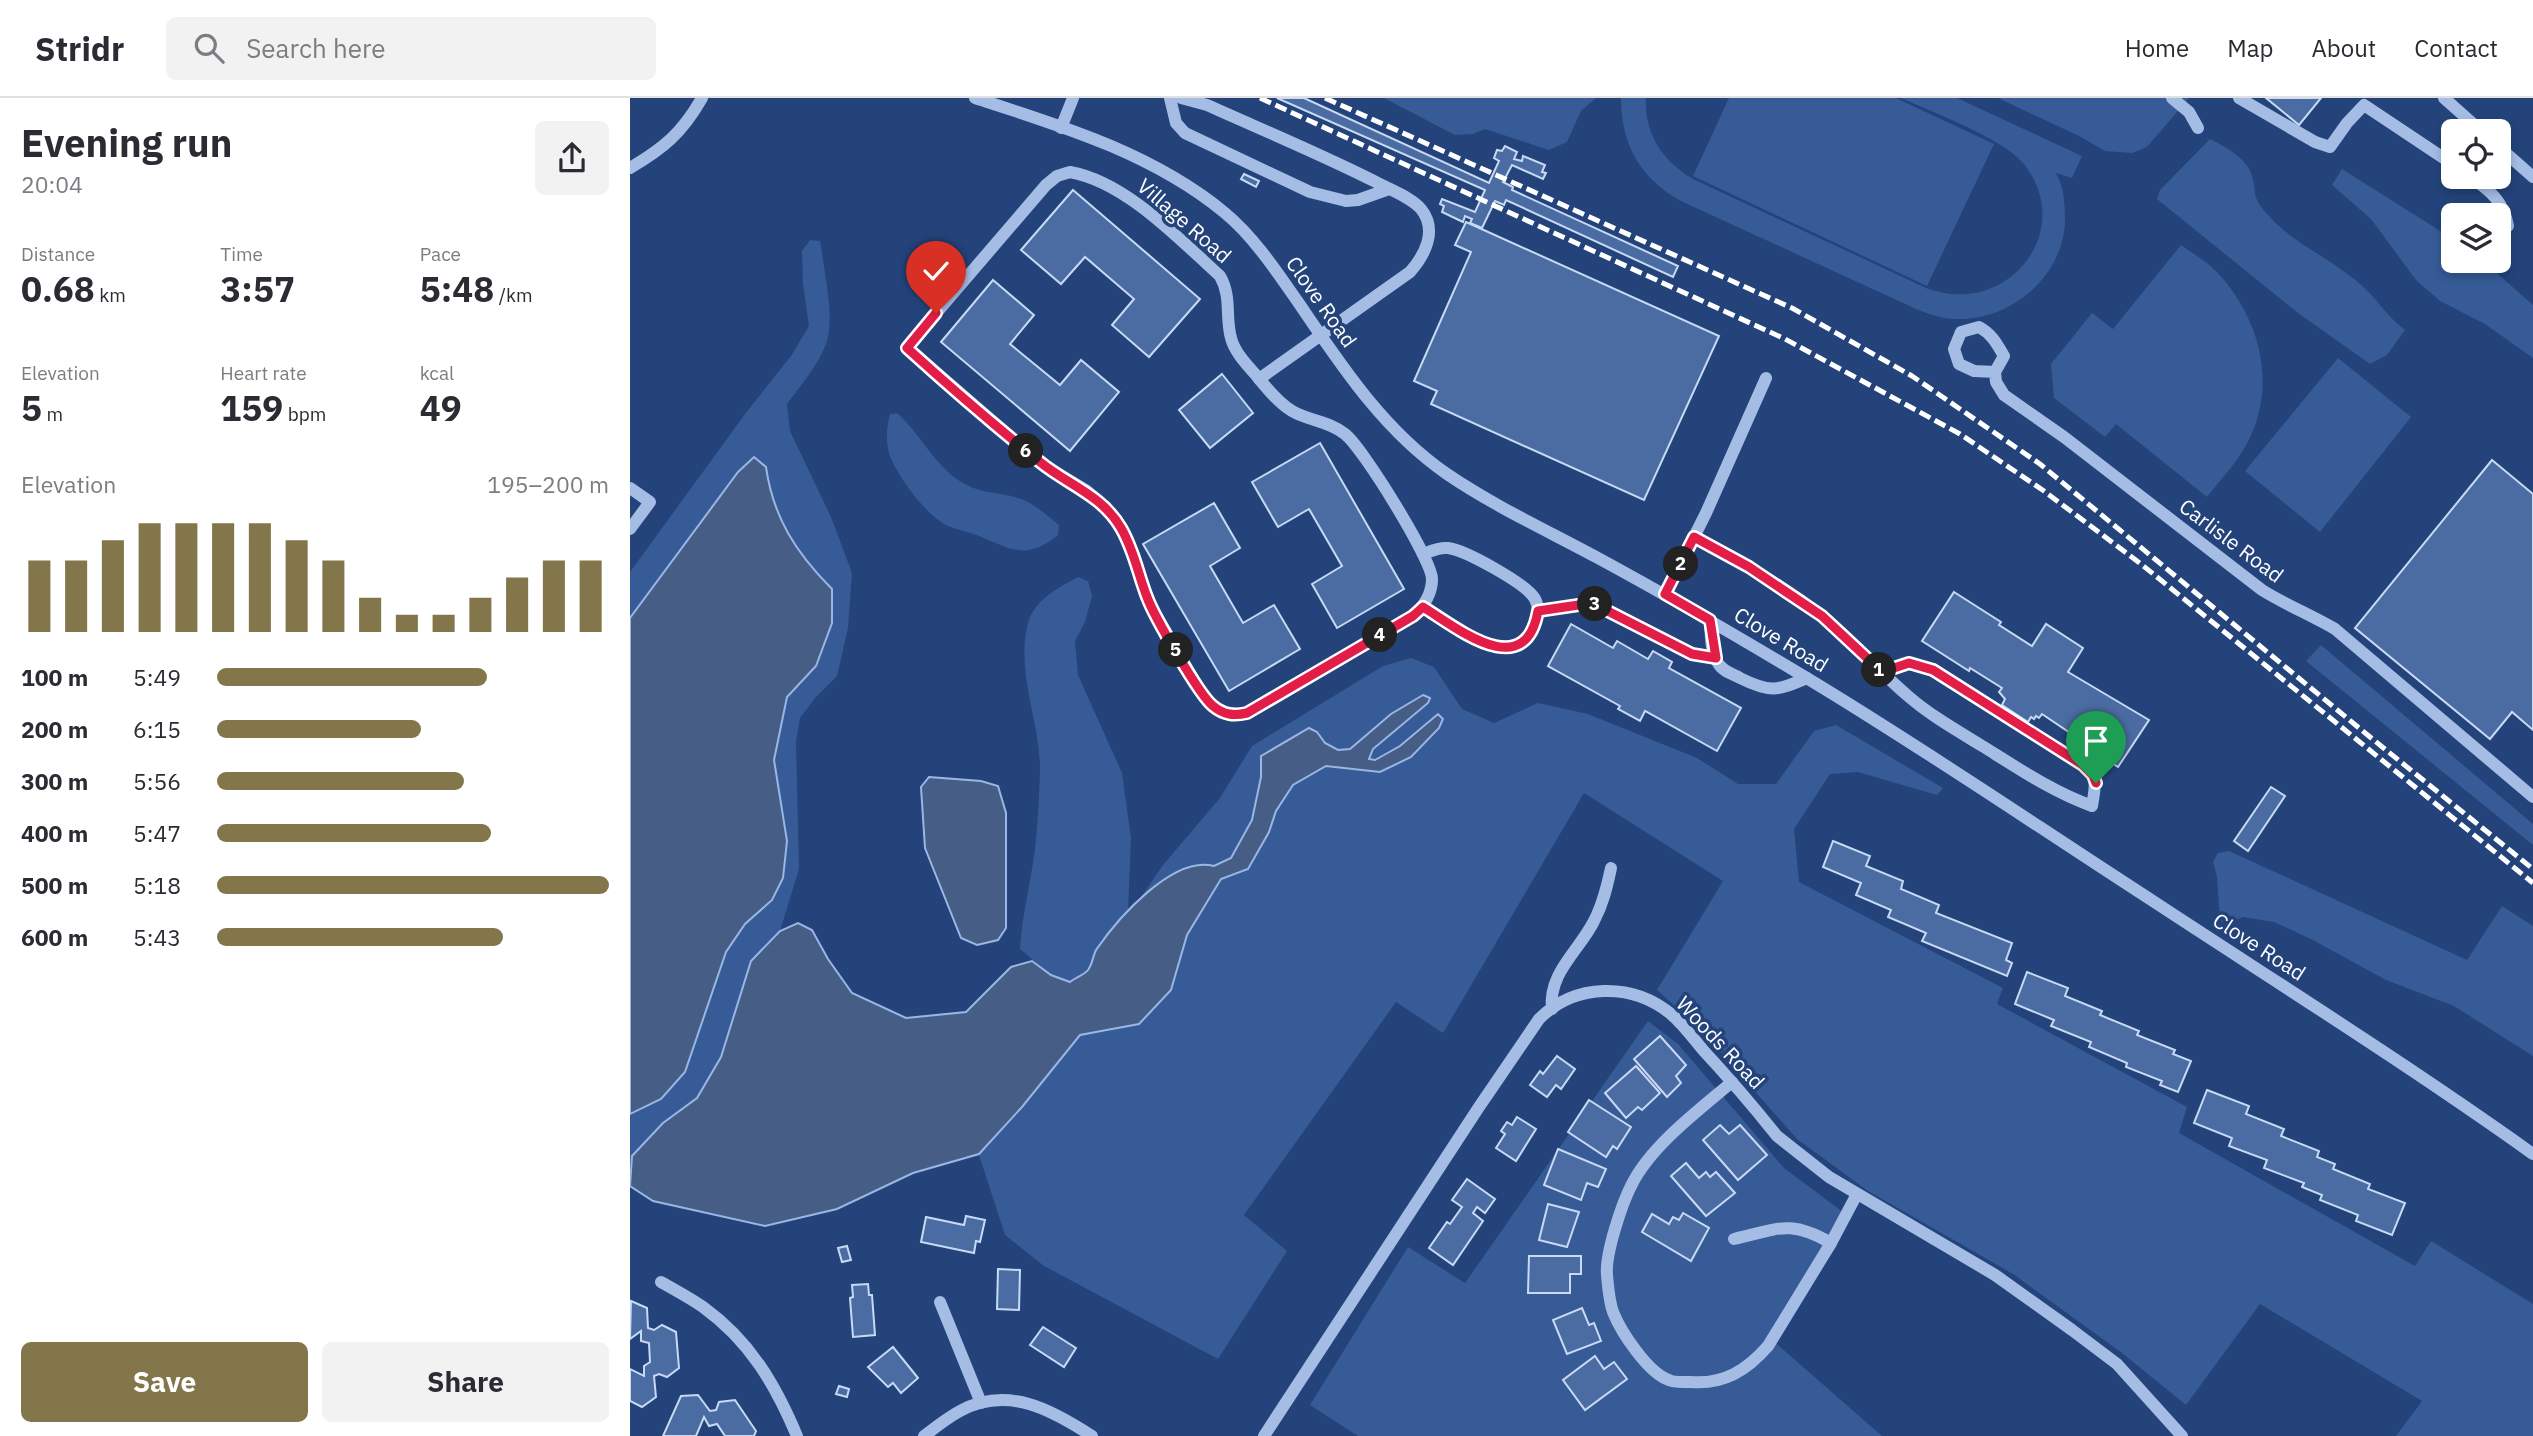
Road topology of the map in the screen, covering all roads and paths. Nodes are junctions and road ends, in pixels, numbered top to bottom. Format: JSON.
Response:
{"nodes":[{"id":1,"x":975,"y":98,"type":"edge"},
{"id":2,"x":1073,"y":98,"type":"edge"},
{"id":3,"x":1170,"y":98,"type":"edge"},
{"id":4,"x":1181,"y":98,"type":"edge"},
{"id":5,"x":2172,"y":98,"type":"edge"},
{"id":6,"x":2239,"y":98,"type":"edge"},
{"id":7,"x":2444,"y":98,"type":"edge"},
{"id":8,"x":697,"y":100,"type":"edge"},
{"id":9,"x":2468,"y":119,"type":"edge"},
{"id":10,"x":1061,"y":128,"type":"junction"},
{"id":11,"x":2198,"y":128,"type":"dead end"},
{"id":12,"x":2441,"y":156,"type":"edge"},
{"id":13,"x":2511,"y":158,"type":"edge"},
{"id":14,"x":630,"y":168,"type":"edge"},
{"id":15,"x":2533,"y":177,"type":"edge"},
{"id":16,"x":1389,"y":189,"type":"junction"},
{"id":17,"x":2486,"y":189,"type":"edge"},
{"id":18,"x":2500,"y":203,"type":"edge"},
{"id":19,"x":1320,"y":335,"type":"junction"},
{"id":20,"x":1995,"y":372,"type":"junction"},
{"id":21,"x":1766,"y":378,"type":"dead end"},
{"id":22,"x":1259,"y":379,"type":"junction"},
{"id":23,"x":630,"y":488,"type":"edge"},
{"id":24,"x":630,"y":529,"type":"edge"},
{"id":25,"x":1694,"y":537,"type":"junction"},
{"id":26,"x":1423,"y":554,"type":"junction"},
{"id":27,"x":1665,"y":594,"type":"junction"},
{"id":28,"x":1423,"y":607,"type":"junction"},
{"id":29,"x":1538,"y":611,"type":"junction"},
{"id":30,"x":1710,"y":620,"type":"junction"},
{"id":31,"x":1716,"y":658,"type":"junction"},
{"id":32,"x":1882,"y":672,"type":"junction"},
{"id":33,"x":1807,"y":678,"type":"junction"},
{"id":34,"x":2533,"y":797,"type":"edge"},
{"id":35,"x":1611,"y":869,"type":"dead end"},
{"id":36,"x":1552,"y":1009,"type":"junction"},
{"id":37,"x":1732,"y":1082,"type":"junction"},
{"id":38,"x":2533,"y":1154,"type":"edge"},
{"id":39,"x":1857,"y":1194,"type":"junction"},
{"id":40,"x":1734,"y":1239,"type":"dead end"},
{"id":41,"x":1831,"y":1243,"type":"junction"},
{"id":42,"x":661,"y":1282,"type":"dead end"},
{"id":43,"x":940,"y":1302,"type":"dead end"},
{"id":44,"x":981,"y":1404,"type":"junction"},
{"id":45,"x":797,"y":1436,"type":"edge"},
{"id":46,"x":924,"y":1436,"type":"edge"},
{"id":47,"x":1092,"y":1436,"type":"edge"},
{"id":48,"x":1264,"y":1436,"type":"edge"},
{"id":49,"x":2182,"y":1436,"type":"edge"}],
"edges":[{"from":1,"to":10,"type":"street","name":"Clove Road"},
{"from":2,"to":10,"type":"street"},
{"from":3,"to":16,"type":"street"},
{"from":4,"to":16,"type":"street"},
{"from":5,"to":11,"type":"street"},
{"from":6,"to":12,"type":"street"},
{"from":7,"to":9,"type":"street"},
{"from":8,"to":14,"type":"street"},
{"from":10,"to":19,"type":"street","name":"Clove Road"},
{"from":13,"to":15,"type":"street"},
{"from":16,"to":19,"type":"street"},
{"from":17,"to":18,"type":"street"},
{"from":19,"to":22,"type":"street"},
{"from":19,"to":27,"type":"street","name":"Clove Road"},
{"from":20,"to":20,"type":"street"},
{"from":20,"to":34,"type":"street","name":"Carlisle Road"},
{"from":21,"to":25,"type":"street"},
{"from":22,"to":26,"type":"street","name":"Village Road"},
{"from":22,"to":28,"type":"street","name":"Village Road"},
{"from":23,"to":24,"type":"street"},
{"from":25,"to":27,"type":"street"},
{"from":25,"to":32,"type":"street"},
{"from":26,"to":28,"type":"street","name":"Village Road"},
{"from":26,"to":29,"type":"street"},
{"from":27,"to":30,"type":"street","name":"Clove Road"},
{"from":28,"to":29,"type":"street"},
{"from":29,"to":31,"type":"street"},
{"from":30,"to":31,"type":"street"},
{"from":30,"to":33,"type":"street","name":"Clove Road"},
{"from":31,"to":33,"type":"street"},
{"from":32,"to":32,"type":"street"},
{"from":33,"to":38,"type":"street","name":"Clove Road"},
{"from":35,"to":36,"type":"street"},
{"from":36,"to":37,"type":"street","name":"Woods Road"},
{"from":36,"to":48,"type":"street","name":"Woods Road"},
{"from":37,"to":39,"type":"street","name":"Woods Road"},
{"from":37,"to":41,"type":"street"},
{"from":39,"to":41,"type":"street"},
{"from":39,"to":49,"type":"street","name":"Woods Road"},
{"from":40,"to":41,"type":"street"},
{"from":42,"to":45,"type":"street"},
{"from":43,"to":44,"type":"street"},
{"from":44,"to":46,"type":"street"},
{"from":44,"to":47,"type":"street"}]}
